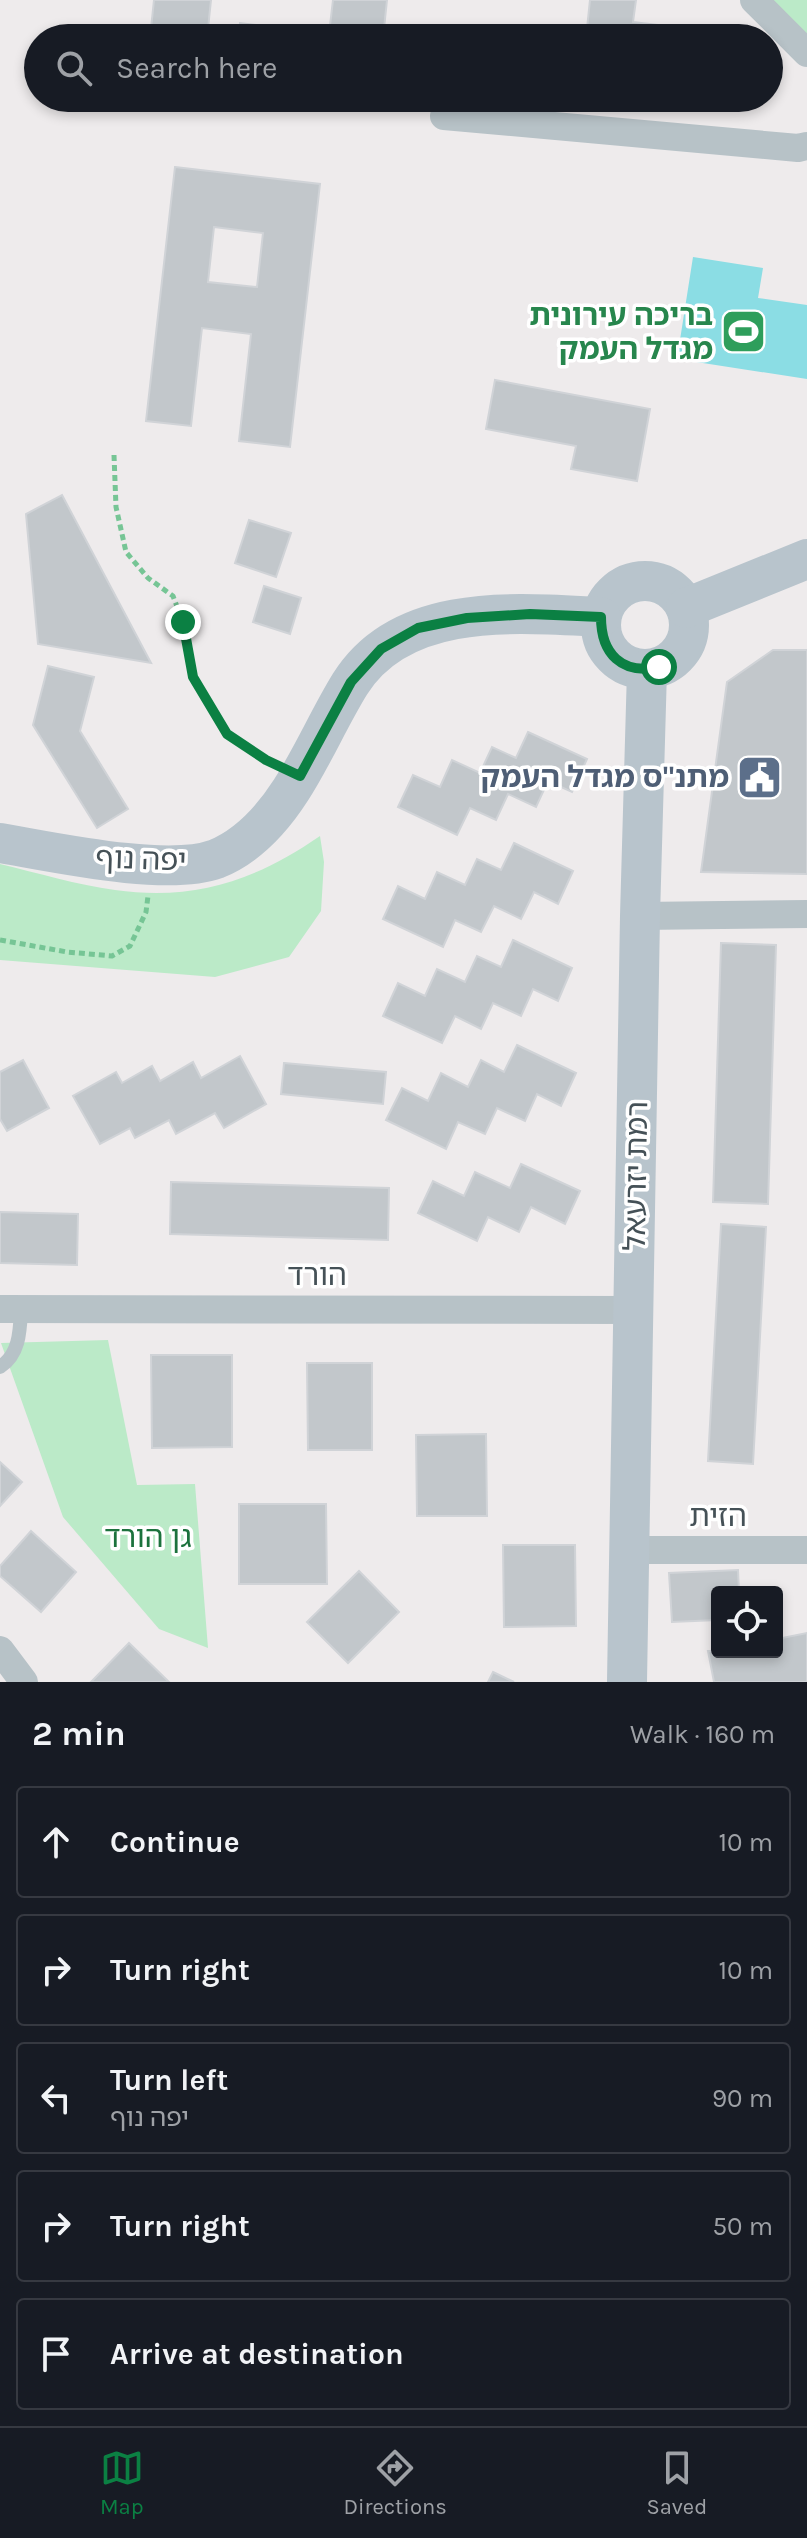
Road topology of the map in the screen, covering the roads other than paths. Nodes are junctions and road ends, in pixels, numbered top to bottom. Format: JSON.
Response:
{"nodes":[{"id":1,"x":754,"y":0,"type":"edge"},
{"id":2,"x":778,"y":24,"type":"edge"},
{"id":3,"x":783,"y":29,"type":"edge"},
{"id":4,"x":807,"y":53,"type":"edge"},
{"id":5,"x":444,"y":116,"type":"dead end"},
{"id":6,"x":807,"y":146,"type":"edge"},
{"id":7,"x":807,"y":559,"type":"edge"},
{"id":8,"x":686,"y":608,"type":"junction"},
{"id":9,"x":601,"y":617,"type":"junction"},
{"id":10,"x":647,"y":670,"type":"junction"},
{"id":11,"x":0,"y":843,"type":"edge"},
{"id":12,"x":807,"y":914,"type":"edge"},
{"id":13,"x":640,"y":916,"type":"junction"},
{"id":14,"x":10,"y":1309,"type":"edge"},
{"id":15,"x":634,"y":1310,"type":"junction"},
{"id":16,"x":0,"y":1367,"type":"edge"},
{"id":17,"x":629,"y":1550,"type":"junction"},
{"id":18,"x":807,"y":1550,"type":"edge"},
{"id":19,"x":0,"y":1650,"type":"edge"},
{"id":20,"x":24,"y":1682,"type":"edge"},
{"id":21,"x":627,"y":1682,"type":"edge"}],
"edges":[{"from":1,"to":2,"type":"street"},
{"from":3,"to":4,"type":"street"},
{"from":5,"to":6,"type":"street"},
{"from":7,"to":8,"type":"street"},
{"from":8,"to":9,"type":"street"},
{"from":8,"to":10,"type":"street"},
{"from":9,"to":10,"type":"street"},
{"from":9,"to":11,"type":"street","name":"יפה נוף"},
{"from":10,"to":13,"type":"street","name":"רמת יזרעאל"},
{"from":12,"to":13,"type":"street"},
{"from":13,"to":15,"type":"street","name":"רמת יזרעאל"},
{"from":14,"to":15,"type":"street","name":"הורד"},
{"from":14,"to":16,"type":"lane"},
{"from":15,"to":17,"type":"street","name":"רמת יזרעאל"},
{"from":17,"to":18,"type":"street","name":"הזית"},
{"from":17,"to":21,"type":"street","name":"רמת יזרעאל"},
{"from":19,"to":20,"type":"street"}]}
